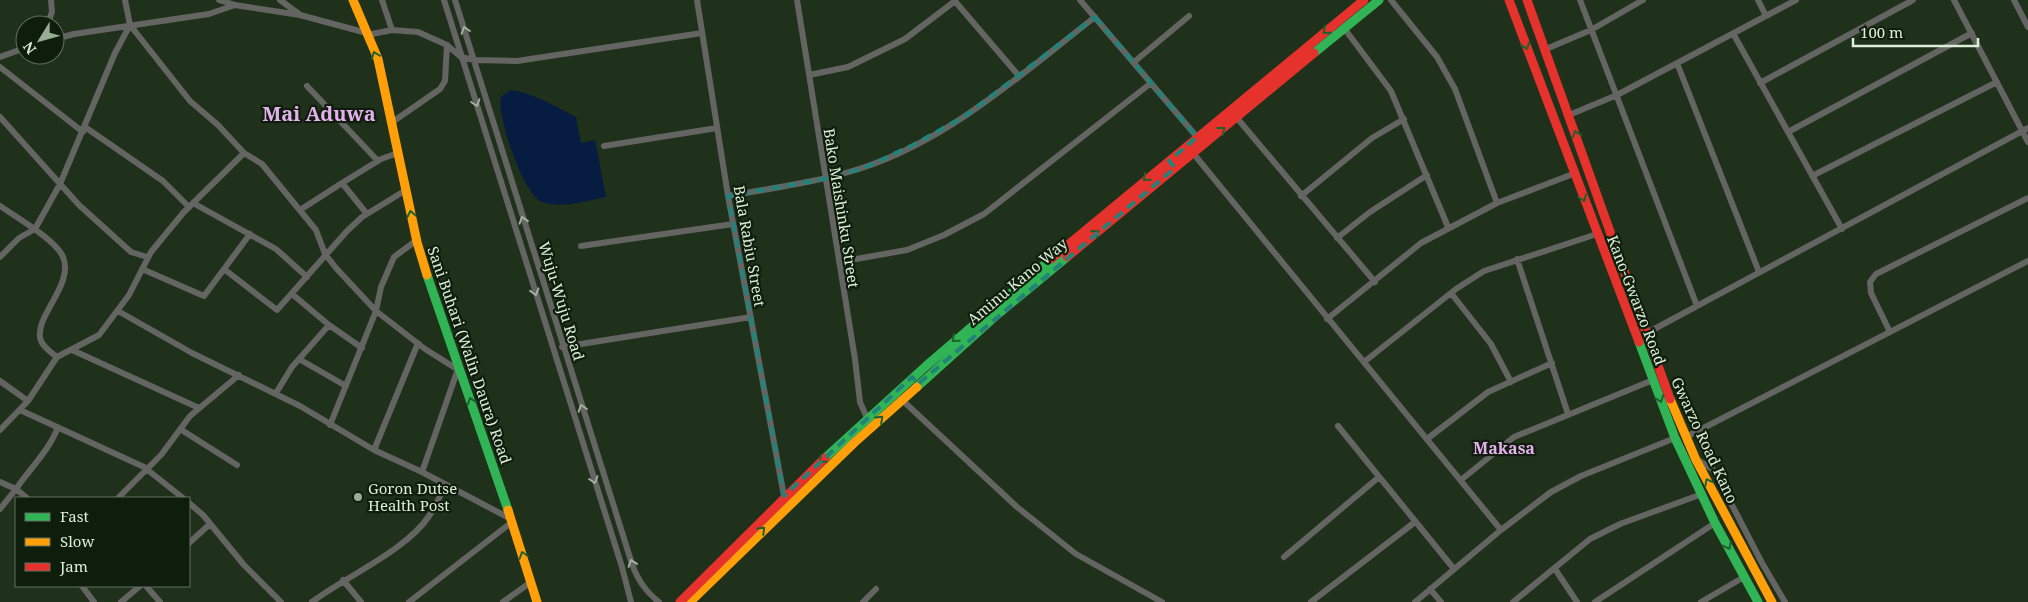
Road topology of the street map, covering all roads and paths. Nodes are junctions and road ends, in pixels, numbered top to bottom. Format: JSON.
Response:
{"nodes":[{"id":1,"x":51,"y":0,"type":"edge"},
{"id":2,"x":125,"y":0,"type":"edge"},
{"id":3,"x":219,"y":0,"type":"edge"},
{"id":4,"x":280,"y":0,"type":"edge"},
{"id":5,"x":354,"y":0,"type":"edge"},
{"id":6,"x":382,"y":0,"type":"edge"},
{"id":7,"x":444,"y":0,"type":"edge"},
{"id":8,"x":455,"y":0,"type":"edge"},
{"id":9,"x":697,"y":0,"type":"edge"},
{"id":10,"x":797,"y":0,"type":"edge"},
{"id":11,"x":1080,"y":0,"type":"edge"},
{"id":12,"x":1364,"y":0,"type":"edge"},
{"id":13,"x":1379,"y":0,"type":"edge"},
{"id":14,"x":1391,"y":0,"type":"edge"},
{"id":15,"x":1509,"y":0,"type":"edge"},
{"id":16,"x":1527,"y":0,"type":"edge"},
{"id":17,"x":1580,"y":0,"type":"edge"},
{"id":18,"x":1643,"y":0,"type":"edge"},
{"id":19,"x":1758,"y":0,"type":"edge"},
{"id":20,"x":1796,"y":0,"type":"edge"},
{"id":21,"x":1913,"y":0,"type":"edge"},
{"id":22,"x":1954,"y":0,"type":"edge"},
{"id":23,"x":2014,"y":0,"type":"edge"},
{"id":24,"x":955,"y":1,"type":"edge"},
{"id":25,"x":235,"y":5,"type":"junction"},
{"id":26,"x":51,"y":15,"type":"edge"},
{"id":27,"x":300,"y":15,"type":"junction"},
{"id":28,"x":1189,"y":16,"type":"dead end"},
{"id":29,"x":1766,"y":16,"type":"junction"},
{"id":30,"x":1095,"y":17,"type":"junction"},
{"id":31,"x":130,"y":25,"type":"junction"},
{"id":32,"x":2028,"y":27,"type":"edge"},
{"id":33,"x":1344,"y":28,"type":"junction"},
{"id":34,"x":392,"y":30,"type":"junction"},
{"id":35,"x":1591,"y":30,"type":"junction"},
{"id":36,"x":702,"y":33,"type":"junction"},
{"id":37,"x":1972,"y":33,"type":"junction"},
{"id":38,"x":367,"y":34,"type":"junction"},
{"id":39,"x":1734,"y":35,"type":"junction"},
{"id":40,"x":65,"y":37,"type":"edge"},
{"id":41,"x":447,"y":45,"type":"junction"},
{"id":42,"x":1546,"y":49,"type":"junction"},
{"id":43,"x":15,"y":52,"type":"edge"},
{"id":44,"x":0,"y":57,"type":"edge"},
{"id":45,"x":461,"y":57,"type":"junction"},
{"id":46,"x":475,"y":60,"type":"junction"},
{"id":47,"x":1134,"y":62,"type":"junction"},
{"id":48,"x":1677,"y":63,"type":"junction"},
{"id":49,"x":1290,"y":66,"type":"junction"},
{"id":50,"x":0,"y":67,"type":"edge"},
{"id":51,"x":808,"y":75,"type":"junction"},
{"id":52,"x":1019,"y":76,"type":"junction"},
{"id":53,"x":1151,"y":82,"type":"junction"},
{"id":54,"x":1997,"y":82,"type":"junction"},
{"id":55,"x":1760,"y":83,"type":"junction"},
{"id":56,"x":307,"y":86,"type":"dead end"},
{"id":57,"x":1617,"y":95,"type":"junction"},
{"id":58,"x":1569,"y":115,"type":"junction"},
{"id":59,"x":0,"y":117,"type":"edge"},
{"id":60,"x":1237,"y":118,"type":"junction"},
{"id":61,"x":1404,"y":119,"type":"junction"},
{"id":62,"x":391,"y":123,"type":"junction"},
{"id":63,"x":718,"y":128,"type":"junction"},
{"id":64,"x":84,"y":129,"type":"junction"},
{"id":65,"x":2025,"y":130,"type":"edge"},
{"id":66,"x":1788,"y":132,"type":"junction"},
{"id":67,"x":1197,"y":137,"type":"junction"},
{"id":68,"x":2028,"y":142,"type":"edge"},
{"id":69,"x":604,"y":146,"type":"dead end"},
{"id":70,"x":398,"y":152,"type":"junction"},
{"id":71,"x":244,"y":153,"type":"junction"},
{"id":72,"x":1194,"y":153,"type":"junction"},
{"id":73,"x":1168,"y":160,"type":"junction"},
{"id":74,"x":378,"y":161,"type":"junction"},
{"id":75,"x":1174,"y":168,"type":"junction"},
{"id":76,"x":1574,"y":174,"type":"junction"},
{"id":77,"x":1426,"y":175,"type":"junction"},
{"id":78,"x":1812,"y":176,"type":"junction"},
{"id":79,"x":824,"y":179,"type":"junction"},
{"id":80,"x":342,"y":183,"type":"junction"},
{"id":81,"x":60,"y":184,"type":"junction"},
{"id":82,"x":406,"y":190,"type":"junction"},
{"id":83,"x":728,"y":196,"type":"junction"},
{"id":84,"x":1301,"y":196,"type":"junction"},
{"id":85,"x":2028,"y":198,"type":"edge"},
{"id":86,"x":1497,"y":203,"type":"junction"},
{"id":87,"x":191,"y":205,"type":"junction"},
{"id":88,"x":0,"y":206,"type":"edge"},
{"id":89,"x":300,"y":210,"type":"junction"},
{"id":90,"x":367,"y":214,"type":"junction"},
{"id":91,"x":733,"y":224,"type":"junction"},
{"id":92,"x":1448,"y":227,"type":"junction"},
{"id":93,"x":35,"y":229,"type":"junction"},
{"id":94,"x":1842,"y":229,"type":"junction"},
{"id":95,"x":250,"y":234,"type":"junction"},
{"id":96,"x":1597,"y":234,"type":"junction"},
{"id":97,"x":1337,"y":238,"type":"junction"},
{"id":98,"x":417,"y":240,"type":"junction"},
{"id":99,"x":581,"y":246,"type":"dead end"},
{"id":100,"x":325,"y":254,"type":"junction"},
{"id":101,"x":0,"y":256,"type":"edge"},
{"id":102,"x":147,"y":257,"type":"junction"},
{"id":103,"x":1516,"y":259,"type":"junction"},
{"id":104,"x":2028,"y":261,"type":"edge"},
{"id":105,"x":838,"y":262,"type":"junction"},
{"id":106,"x":142,"y":269,"type":"junction"},
{"id":107,"x":224,"y":269,"type":"junction"},
{"id":108,"x":1758,"y":272,"type":"junction"},
{"id":109,"x":307,"y":277,"type":"junction"},
{"id":110,"x":1375,"y":282,"type":"junction"},
{"id":111,"x":1452,"y":293,"type":"junction"},
{"id":112,"x":292,"y":294,"type":"junction"},
{"id":113,"x":1697,"y":306,"type":"junction"},
{"id":114,"x":118,"y":311,"type":"junction"},
{"id":115,"x":376,"y":311,"type":"junction"},
{"id":116,"x":751,"y":317,"type":"junction"},
{"id":117,"x":1327,"y":319,"type":"junction"},
{"id":118,"x":329,"y":325,"type":"junction"},
{"id":119,"x":1890,"y":332,"type":"junction"},
{"id":120,"x":1645,"y":334,"type":"junction"},
{"id":121,"x":418,"y":343,"type":"junction"},
{"id":122,"x":562,"y":347,"type":"junction"},
{"id":123,"x":362,"y":348,"type":"junction"},
{"id":124,"x":72,"y":350,"type":"junction"},
{"id":125,"x":57,"y":357,"type":"junction"},
{"id":126,"x":299,"y":359,"type":"junction"},
{"id":127,"x":1364,"y":362,"type":"junction"},
{"id":128,"x":1552,"y":363,"type":"junction"},
{"id":129,"x":459,"y":370,"type":"junction"},
{"id":130,"x":239,"y":375,"type":"junction"},
{"id":131,"x":1653,"y":380,"type":"junction"},
{"id":132,"x":0,"y":381,"type":"edge"},
{"id":133,"x":915,"y":381,"type":"junction"},
{"id":134,"x":1511,"y":382,"type":"junction"},
{"id":135,"x":346,"y":386,"type":"junction"},
{"id":136,"x":276,"y":393,"type":"junction"},
{"id":137,"x":901,"y":399,"type":"junction"},
{"id":138,"x":28,"y":401,"type":"junction"},
{"id":139,"x":199,"y":408,"type":"junction"},
{"id":140,"x":20,"y":410,"type":"junction"},
{"id":141,"x":1568,"y":414,"type":"junction"},
{"id":142,"x":867,"y":418,"type":"junction"},
{"id":143,"x":330,"y":425,"type":"junction"},
{"id":144,"x":1338,"y":426,"type":"dead end"},
{"id":145,"x":58,"y":427,"type":"junction"},
{"id":146,"x":180,"y":429,"type":"junction"},
{"id":147,"x":0,"y":430,"type":"edge"},
{"id":148,"x":1686,"y":437,"type":"junction"},
{"id":149,"x":1675,"y":438,"type":"junction"},
{"id":150,"x":1427,"y":439,"type":"junction"},
{"id":151,"x":374,"y":450,"type":"junction"},
{"id":152,"x":1696,"y":460,"type":"junction"},
{"id":153,"x":237,"y":465,"type":"dead end"},
{"id":154,"x":147,"y":468,"type":"junction"},
{"id":155,"x":422,"y":472,"type":"junction"},
{"id":156,"x":1379,"y":477,"type":"junction"},
{"id":157,"x":1460,"y":480,"type":"junction"},
{"id":158,"x":0,"y":482,"type":"edge"},
{"id":159,"x":445,"y":485,"type":"junction"},
{"id":160,"x":16,"y":489,"type":"junction"},
{"id":161,"x":1702,"y":494,"type":"junction"},
{"id":162,"x":784,"y":496,"type":"junction"},
{"id":163,"x":26,"y":497,"type":"edge"},
{"id":164,"x":119,"y":497,"type":"edge"},
{"id":165,"x":182,"y":497,"type":"edge"},
{"id":166,"x":190,"y":504,"type":"edge"},
{"id":167,"x":0,"y":509,"type":"edge"},
{"id":168,"x":511,"y":520,"type":"junction"},
{"id":169,"x":1415,"y":522,"type":"junction"},
{"id":170,"x":1715,"y":523,"type":"junction"},
{"id":171,"x":210,"y":524,"type":"junction"},
{"id":172,"x":1501,"y":530,"type":"junction"},
{"id":173,"x":190,"y":542,"type":"edge"},
{"id":174,"x":1284,"y":557,"type":"dead end"},
{"id":175,"x":1454,"y":569,"type":"junction"},
{"id":176,"x":1554,"y":569,"type":"junction"},
{"id":177,"x":1744,"y":577,"type":"junction"},
{"id":178,"x":343,"y":580,"type":"junction"},
{"id":179,"x":531,"y":582,"type":"junction"},
{"id":180,"x":83,"y":587,"type":"edge"},
{"id":181,"x":139,"y":587,"type":"edge"},
{"id":182,"x":147,"y":587,"type":"edge"},
{"id":183,"x":876,"y":589,"type":"dead end"},
{"id":184,"x":1430,"y":589,"type":"junction"},
{"id":185,"x":94,"y":602,"type":"edge"},
{"id":186,"x":121,"y":602,"type":"edge"},
{"id":187,"x":160,"y":602,"type":"edge"},
{"id":188,"x":281,"y":602,"type":"edge"},
{"id":189,"x":312,"y":602,"type":"edge"},
{"id":190,"x":361,"y":602,"type":"edge"},
{"id":191,"x":409,"y":602,"type":"edge"},
{"id":192,"x":503,"y":602,"type":"edge"},
{"id":193,"x":537,"y":602,"type":"edge"},
{"id":194,"x":631,"y":602,"type":"edge"},
{"id":195,"x":659,"y":602,"type":"edge"},
{"id":196,"x":680,"y":602,"type":"edge"},
{"id":197,"x":690,"y":602,"type":"edge"},
{"id":198,"x":863,"y":602,"type":"edge"},
{"id":199,"x":1162,"y":602,"type":"edge"},
{"id":200,"x":1311,"y":602,"type":"edge"},
{"id":201,"x":1415,"y":602,"type":"edge"},
{"id":202,"x":1441,"y":602,"type":"edge"},
{"id":203,"x":1513,"y":602,"type":"edge"},
{"id":204,"x":1577,"y":602,"type":"edge"},
{"id":205,"x":1596,"y":602,"type":"edge"},
{"id":206,"x":1701,"y":602,"type":"edge"},
{"id":207,"x":1758,"y":602,"type":"edge"},
{"id":208,"x":1772,"y":602,"type":"edge"},
{"id":209,"x":1785,"y":602,"type":"edge"}],
"edges":[{"from":1,"to":26,"type":"street"},
{"from":2,"to":31,"type":"street"},
{"from":3,"to":25,"type":"street"},
{"from":4,"to":27,"type":"street"},
{"from":5,"to":38,"type":"main road","name":"Sani Buhari (Walin Daura) Road"},
{"from":6,"to":34,"type":"street"},
{"from":7,"to":45,"type":"street","name":"Wuju-Wuju Road"},
{"from":46,"to":8,"type":"street","name":"Wuju-Wuju Road","one_way":true},
{"from":9,"to":36,"type":"street","name":"Bala Rabiu Street"},
{"from":10,"to":51,"type":"street","name":"Bako Maishinku Street"},
{"from":11,"to":30,"type":"street"},
{"from":12,"to":49,"type":"main road","name":"Aminu Kano Way","one_way":true},
{"from":13,"to":33,"type":"main road","name":"Aminu Kano Way"},
{"from":14,"to":86,"type":"street"},
{"from":15,"to":76,"type":"main road","name":"Kano-Gwarzo Road","one_way":true},
{"from":16,"to":42,"type":"main road","name":"Gwarzo Road Kano"},
{"from":17,"to":35,"type":"street"},
{"from":18,"to":35,"type":"street"},
{"from":19,"to":29,"type":"street"},
{"from":20,"to":29,"type":"street"},
{"from":21,"to":55,"type":"street"},
{"from":22,"to":37,"type":"street"},
{"from":23,"to":32,"type":"street"},
{"from":24,"to":51,"type":"street"},
{"from":24,"to":52,"type":"street"},
{"from":25,"to":27,"type":"street"},
{"from":25,"to":31,"type":"street"},
{"from":27,"to":38,"type":"street"},
{"from":28,"to":47,"type":"street"},
{"from":29,"to":39,"type":"street"},
{"from":30,"to":47,"type":"street"},
{"from":30,"to":52,"type":"street"},
{"from":31,"to":40,"type":"street"},
{"from":31,"to":64,"type":"street"},
{"from":31,"to":71,"type":"street"},
{"from":33,"to":49,"type":"main road","name":"Aminu Kano Way"},
{"from":33,"to":61,"type":"street"},
{"from":34,"to":38,"type":"street"},
{"from":34,"to":41,"type":"street"},
{"from":35,"to":42,"type":"street"},
{"from":35,"to":57,"type":"street"},
{"from":36,"to":46,"type":"street"},
{"from":36,"to":63,"type":"street","name":"Bala Rabiu Street"},
{"from":37,"to":54,"type":"street"},
{"from":37,"to":66,"type":"street"},
{"from":62,"to":38,"type":"main road","name":"Sani Buhari (Walin Daura) Road","one_way":true},
{"from":39,"to":48,"type":"street"},
{"from":39,"to":55,"type":"street"},
{"from":41,"to":45,"type":"street"},
{"from":41,"to":62,"type":"street"},
{"from":42,"to":58,"type":"main road","name":"Gwarzo Road Kano"},
{"from":43,"to":44,"type":"street"},
{"from":45,"to":46,"type":"street"},
{"from":45,"to":194,"type":"street","name":"Wuju-Wuju Road","one_way":true},
{"from":122,"to":46,"type":"street","name":"Wuju-Wuju Road","one_way":true},
{"from":47,"to":53,"type":"street"},
{"from":48,"to":57,"type":"street"},
{"from":48,"to":108,"type":"street"},
{"from":49,"to":60,"type":"main road","name":"Aminu Kano Way"},
{"from":49,"to":67,"type":"main road","name":"Aminu Kano Way"},
{"from":50,"to":64,"type":"street"},
{"from":51,"to":79,"type":"street","name":"Bako Maishinku Street"},
{"from":52,"to":79,"type":"street"},
{"from":53,"to":67,"type":"street"},
{"from":53,"to":105,"type":"street"},
{"from":54,"to":65,"type":"street"},
{"from":54,"to":78,"type":"street"},
{"from":55,"to":66,"type":"street"},
{"from":56,"to":74,"type":"street"},
{"from":57,"to":58,"type":"street"},
{"from":57,"to":113,"type":"street"},
{"from":120,"to":58,"type":"main road","name":"Gwarzo Road Kano","one_way":true},
{"from":59,"to":81,"type":"street"},
{"from":72,"to":60,"type":"main road","name":"Aminu Kano Way","one_way":true},
{"from":60,"to":84,"type":"street"},
{"from":61,"to":77,"type":"street"},
{"from":61,"to":84,"type":"street"},
{"from":62,"to":70,"type":"main road","name":"Sani Buhari (Walin Daura) Road"},
{"from":63,"to":69,"type":"street"},
{"from":63,"to":83,"type":"street","name":"Bala Rabiu Street"},
{"from":64,"to":81,"type":"street"},
{"from":64,"to":87,"type":"street"},
{"from":65,"to":68,"type":"street"},
{"from":65,"to":94,"type":"street"},
{"from":66,"to":78,"type":"street"},
{"from":67,"to":73,"type":"main road","name":"Aminu Kano Way"},
{"from":70,"to":74,"type":"street"},
{"from":70,"to":82,"type":"main road","name":"Sani Buhari (Walin Daura) Road"},
{"from":71,"to":87,"type":"street"},
{"from":71,"to":89,"type":"street"},
{"from":72,"to":75,"type":"main road","name":"Aminu Kano Way"},
{"from":72,"to":117,"type":"street"},
{"from":73,"to":75,"type":"main road"},
{"from":73,"to":133,"type":"main road","name":"Aminu Kano Way","one_way":true},
{"from":74,"to":80,"type":"street"},
{"from":133,"to":75,"type":"main road","name":"Aminu Kano Way","one_way":true},
{"from":76,"to":86,"type":"street"},
{"from":76,"to":96,"type":"main road","name":"Kano-Gwarzo Road","one_way":true},
{"from":77,"to":92,"type":"street"},
{"from":77,"to":97,"type":"street"},
{"from":78,"to":94,"type":"street"},
{"from":79,"to":83,"type":"street"},
{"from":79,"to":105,"type":"street","name":"Bako Maishinku Street"},
{"from":80,"to":89,"type":"street"},
{"from":80,"to":90,"type":"street"},
{"from":81,"to":93,"type":"street"},
{"from":81,"to":102,"type":"street"},
{"from":82,"to":90,"type":"street"},
{"from":98,"to":82,"type":"main road","name":"Sani Buhari (Walin Daura) Road","one_way":true},
{"from":83,"to":91,"type":"street","name":"Bala Rabiu Street"},
{"from":84,"to":97,"type":"street"},
{"from":85,"to":119,"type":"street"},
{"from":86,"to":92,"type":"street"},
{"from":87,"to":95,"type":"street"},
{"from":87,"to":102,"type":"street"},
{"from":88,"to":93,"type":"street"},
{"from":89,"to":100,"type":"street"},
{"from":90,"to":100,"type":"street"},
{"from":91,"to":99,"type":"street"},
{"from":91,"to":116,"type":"street","name":"Bala Rabiu Street"},
{"from":92,"to":110,"type":"street"},
{"from":93,"to":101,"type":"street"},
{"from":93,"to":125,"type":"street"},
{"from":94,"to":108,"type":"street"},
{"from":95,"to":107,"type":"street"},
{"from":95,"to":109,"type":"street"},
{"from":96,"to":103,"type":"street"},
{"from":96,"to":131,"type":"main road","name":"Kano-Gwarzo Road"},
{"from":97,"to":110,"type":"street"},
{"from":98,"to":115,"type":"street"},
{"from":98,"to":129,"type":"main road","name":"Sani Buhari (Walin Daura) Road"},
{"from":100,"to":109,"type":"street"},
{"from":100,"to":115,"type":"street"},
{"from":102,"to":106,"type":"street"},
{"from":103,"to":111,"type":"street"},
{"from":103,"to":128,"type":"street"},
{"from":104,"to":119,"type":"street"},
{"from":105,"to":142,"type":"street","name":"Bako Maishinku Street"},
{"from":106,"to":107,"type":"street"},
{"from":106,"to":114,"type":"street"},
{"from":107,"to":112,"type":"street"},
{"from":108,"to":113,"type":"street"},
{"from":109,"to":112,"type":"street"},
{"from":110,"to":117,"type":"street"},
{"from":111,"to":127,"type":"street"},
{"from":111,"to":134,"type":"street"},
{"from":112,"to":118,"type":"street"},
{"from":113,"to":120,"type":"street"},
{"from":114,"to":124,"type":"street"},
{"from":114,"to":130,"type":"street"},
{"from":115,"to":121,"type":"street"},
{"from":115,"to":123,"type":"street"},
{"from":116,"to":122,"type":"street"},
{"from":116,"to":162,"type":"street","name":"Bala Rabiu Street"},
{"from":117,"to":127,"type":"street"},
{"from":118,"to":123,"type":"street"},
{"from":118,"to":126,"type":"street"},
{"from":119,"to":148,"type":"street"},
{"from":120,"to":148,"type":"main road","name":"Gwarzo Road Kano"},
{"from":121,"to":129,"type":"street"},
{"from":121,"to":151,"type":"street"},
{"from":195,"to":122,"type":"street","name":"Wuju-Wuju Road","one_way":true},
{"from":123,"to":135,"type":"street"},
{"from":124,"to":125,"type":"street"},
{"from":124,"to":139,"type":"street"},
{"from":125,"to":138,"type":"street"},
{"from":126,"to":135,"type":"street"},
{"from":126,"to":136,"type":"street"},
{"from":127,"to":150,"type":"street"},
{"from":128,"to":134,"type":"street"},
{"from":128,"to":141,"type":"street"},
{"from":129,"to":155,"type":"street"},
{"from":168,"to":129,"type":"main road","name":"Sani Buhari (Walin Daura) Road","one_way":true},
{"from":130,"to":136,"type":"street"},
{"from":130,"to":139,"type":"street"},
{"from":131,"to":141,"type":"street"},
{"from":131,"to":149,"type":"main road","name":"Kano-Gwarzo Road","one_way":true},
{"from":132,"to":138,"type":"street"},
{"from":133,"to":137,"type":"main road","name":"Aminu Kano Way"},
{"from":133,"to":142,"type":"main road","name":"Aminu Kano Way"},
{"from":134,"to":150,"type":"street"},
{"from":135,"to":143,"type":"street"},
{"from":136,"to":143,"type":"street"},
{"from":197,"to":137,"type":"main road","name":"Aminu Kano Way","one_way":true},
{"from":137,"to":199,"type":"street"},
{"from":138,"to":140,"type":"street"},
{"from":139,"to":146,"type":"street"},
{"from":140,"to":145,"type":"street"},
{"from":140,"to":147,"type":"street"},
{"from":141,"to":157,"type":"street"},
{"from":142,"to":162,"type":"main road","name":"Aminu Kano Way","one_way":true},
{"from":143,"to":151,"type":"street"},
{"from":144,"to":156,"type":"street"},
{"from":145,"to":154,"type":"street"},
{"from":145,"to":160,"type":"street"},
{"from":146,"to":153,"type":"street"},
{"from":146,"to":154,"type":"street"},
{"from":148,"to":152,"type":"main road","name":"Gwarzo Road Kano"},
{"from":149,"to":161,"type":"main road","name":"Kano-Gwarzo Road"},
{"from":149,"to":172,"type":"street"},
{"from":150,"to":157,"type":"street"},
{"from":151,"to":155,"type":"street"},
{"from":208,"to":152,"type":"main road","name":"Gwarzo Road Kano","one_way":true},
{"from":152,"to":209,"type":"street"},
{"from":154,"to":164,"type":"street"},
{"from":154,"to":165,"type":"street"},
{"from":155,"to":159,"type":"street"},
{"from":156,"to":169,"type":"street"},
{"from":156,"to":174,"type":"street"},
{"from":157,"to":172,"type":"street"},
{"from":158,"to":160,"type":"street"},
{"from":159,"to":168,"type":"street"},
{"from":159,"to":178,"type":"street"},
{"from":160,"to":163,"type":"street"},
{"from":160,"to":167,"type":"street"},
{"from":161,"to":170,"type":"main road","name":"Kano-Gwarzo Road"},
{"from":161,"to":176,"type":"street"},
{"from":162,"to":196,"type":"main road","name":"Aminu Kano Way"},
{"from":166,"to":171,"type":"street"},
{"from":179,"to":168,"type":"main road","name":"Sani Buhari (Walin Daura) Road","one_way":true},
{"from":168,"to":191,"type":"street"},
{"from":169,"to":175,"type":"street"},
{"from":169,"to":200,"type":"street"},
{"from":170,"to":177,"type":"main road","name":"Kano-Gwarzo Road","one_way":true},
{"from":170,"to":205,"type":"street"},
{"from":171,"to":173,"type":"street"},
{"from":171,"to":188,"type":"street"},
{"from":172,"to":175,"type":"street"},
{"from":175,"to":184,"type":"street"},
{"from":176,"to":203,"type":"street"},
{"from":176,"to":204,"type":"street"},
{"from":177,"to":206,"type":"street"},
{"from":177,"to":207,"type":"main road","name":"Kano-Gwarzo Road"},
{"from":178,"to":189,"type":"street"},
{"from":178,"to":190,"type":"street"},
{"from":179,"to":192,"type":"street"},
{"from":179,"to":193,"type":"main road","name":"Sani Buhari (Walin Daura) Road"},
{"from":180,"to":185,"type":"street"},
{"from":181,"to":186,"type":"street"},
{"from":182,"to":187,"type":"street"},
{"from":183,"to":198,"type":"street"},
{"from":184,"to":201,"type":"street"},
{"from":184,"to":202,"type":"street"}]}
